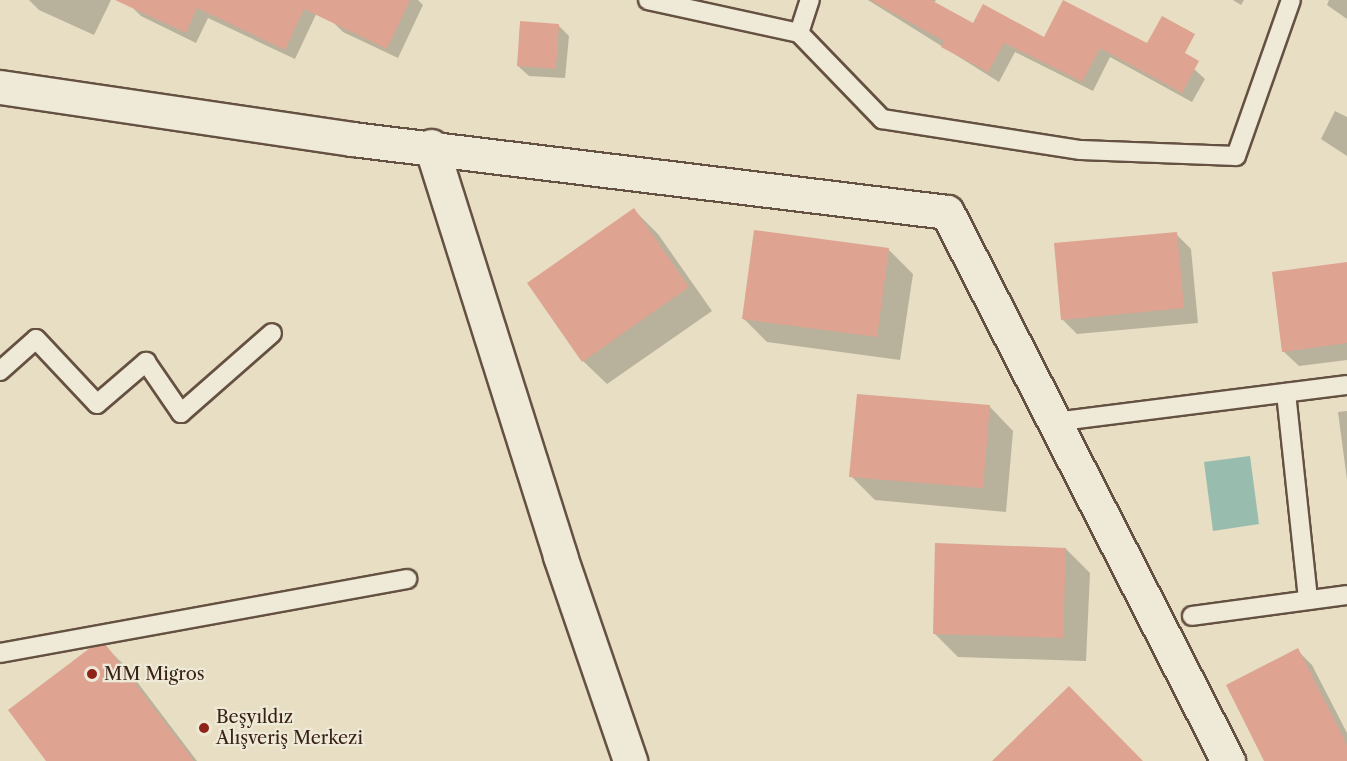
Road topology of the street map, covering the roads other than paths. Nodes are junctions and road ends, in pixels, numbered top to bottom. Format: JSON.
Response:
{"nodes":[{"id":1,"x":648,"y":0,"type":"edge"},
{"id":2,"x":810,"y":0,"type":"edge"},
{"id":3,"x":1291,"y":0,"type":"edge"},
{"id":4,"x":799,"y":33,"type":"junction"},
{"id":5,"x":0,"y":87,"type":"edge"},
{"id":6,"x":431,"y":146,"type":"junction"},
{"id":7,"x":272,"y":333,"type":"dead end"},
{"id":8,"x":0,"y":371,"type":"edge"},
{"id":9,"x":1347,"y":385,"type":"edge"},
{"id":10,"x":1286,"y":393,"type":"junction"},
{"id":11,"x":1054,"y":422,"type":"junction"},
{"id":12,"x":407,"y":579,"type":"dead end"},
{"id":13,"x":1347,"y":595,"type":"edge"},
{"id":14,"x":1308,"y":600,"type":"junction"},
{"id":15,"x":1192,"y":616,"type":"dead end"},
{"id":16,"x":0,"y":653,"type":"edge"},
{"id":17,"x":630,"y":761,"type":"edge"},
{"id":18,"x":1228,"y":761,"type":"edge"}],
"edges":[{"from":1,"to":4,"type":"lane"},
{"from":2,"to":4,"type":"lane"},
{"from":3,"to":4,"type":"lane"},
{"from":5,"to":6,"type":"street"},
{"from":6,"to":11,"type":"street"},
{"from":6,"to":17,"type":"street"},
{"from":7,"to":8,"type":"lane"},
{"from":9,"to":10,"type":"lane"},
{"from":10,"to":11,"type":"lane"},
{"from":10,"to":14,"type":"lane"},
{"from":11,"to":18,"type":"street"},
{"from":12,"to":16,"type":"lane"},
{"from":13,"to":14,"type":"lane"},
{"from":14,"to":15,"type":"lane"}]}
